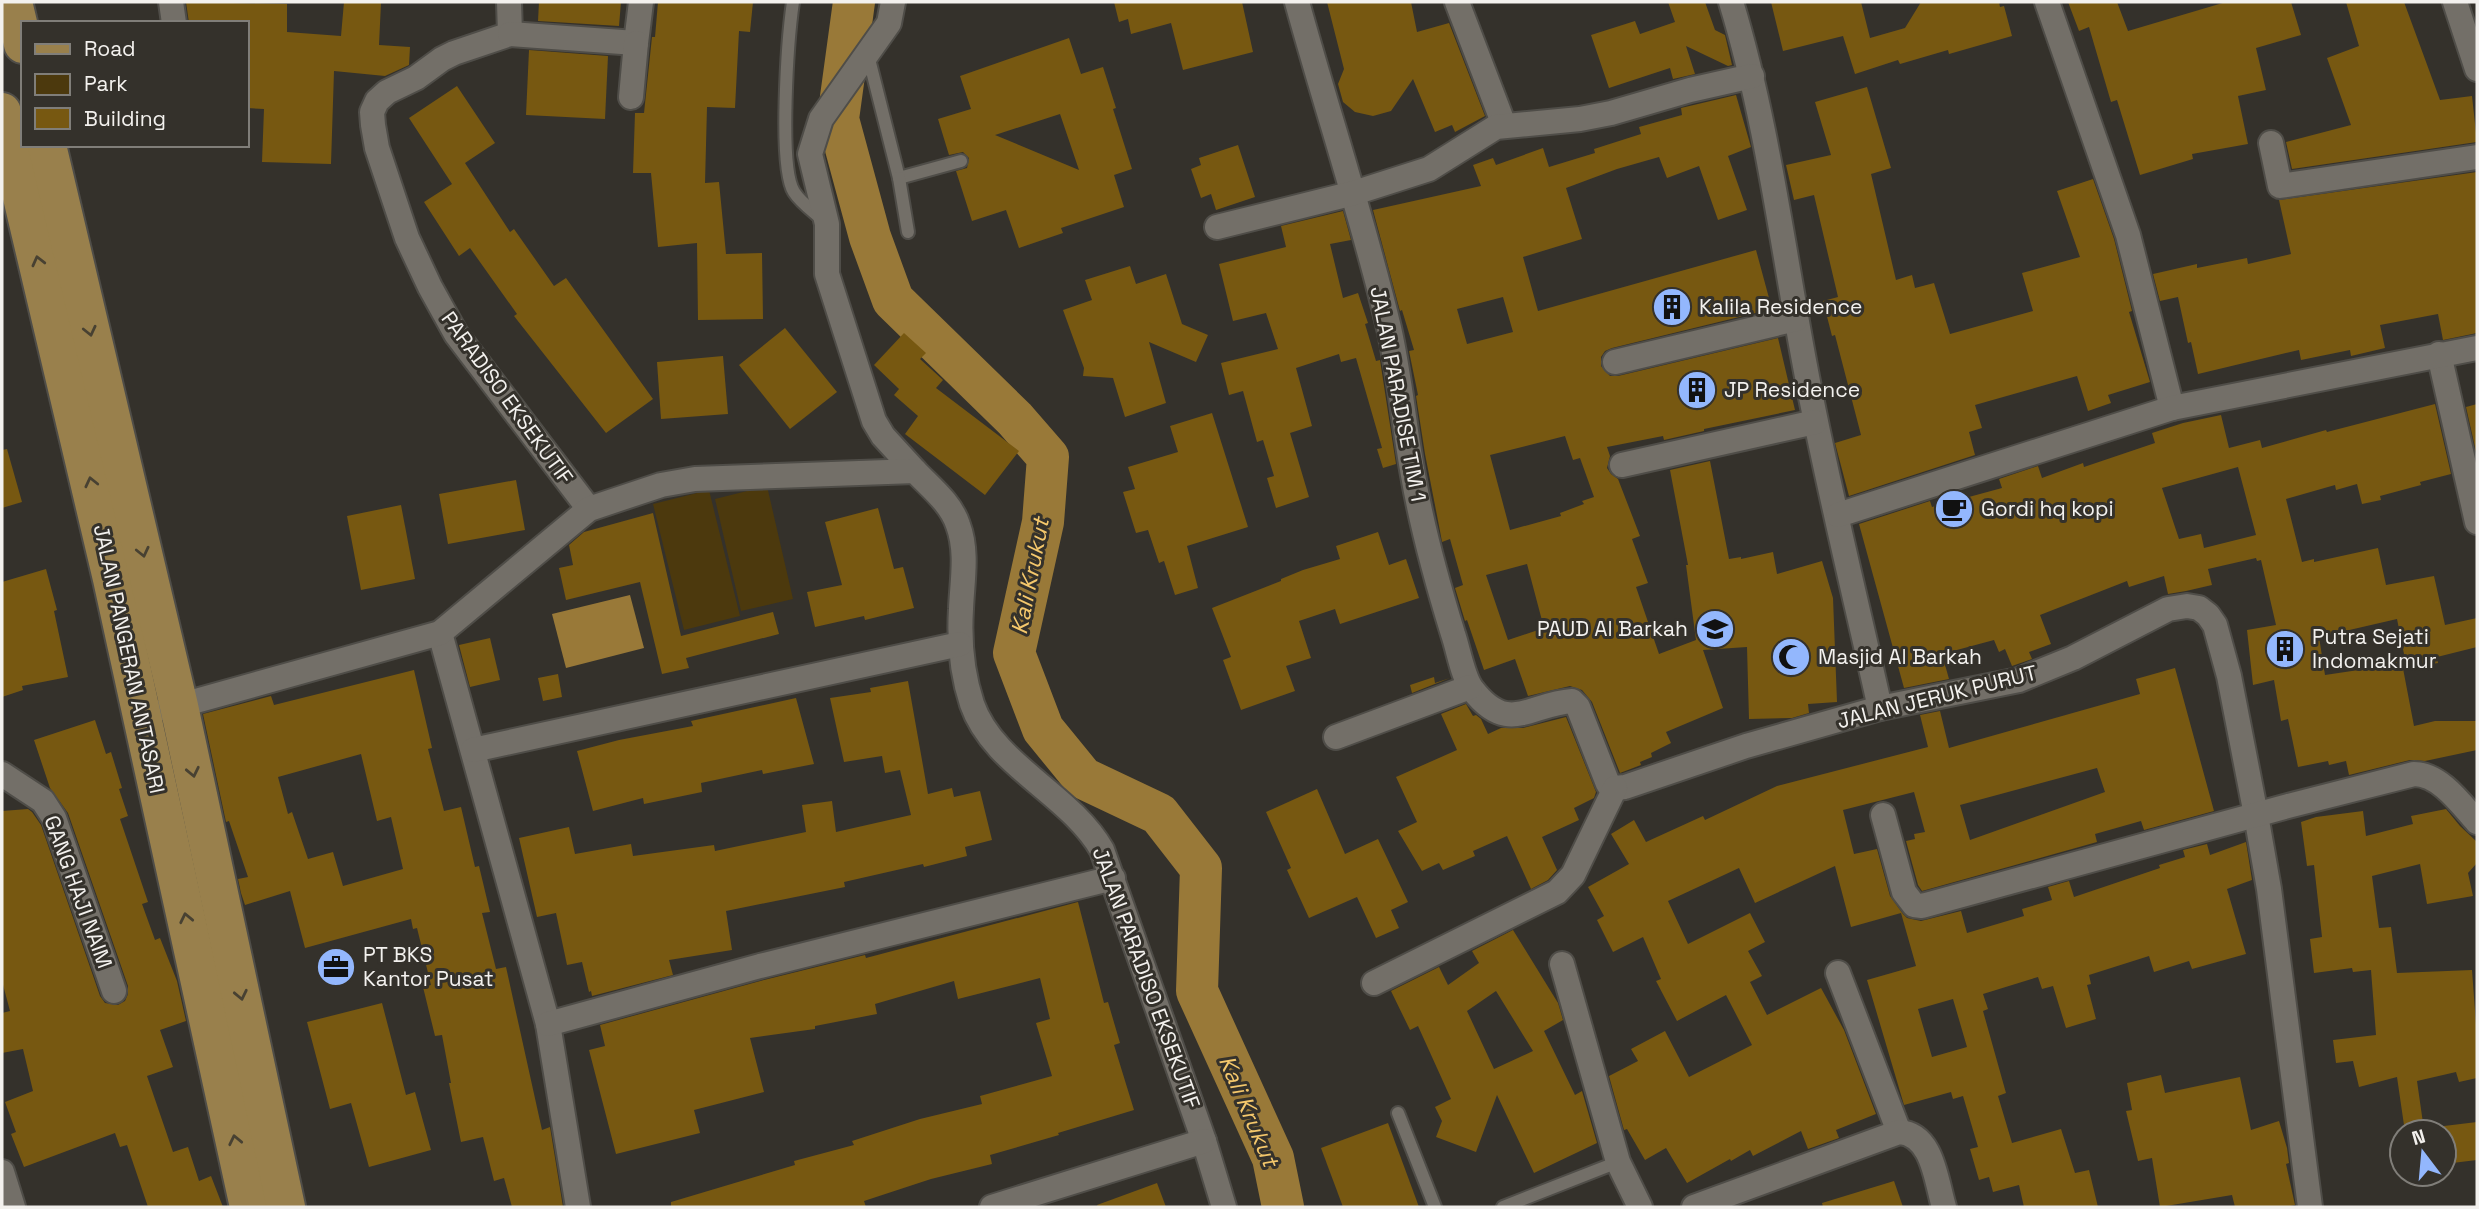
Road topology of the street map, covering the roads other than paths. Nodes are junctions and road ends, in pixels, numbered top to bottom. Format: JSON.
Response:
{"nodes":[{"id":1,"x":13,"y":2,"type":"edge"},
{"id":2,"x":172,"y":2,"type":"edge"},
{"id":3,"x":509,"y":2,"type":"edge"},
{"id":4,"x":641,"y":2,"type":"edge"},
{"id":5,"x":793,"y":2,"type":"edge"},
{"id":6,"x":893,"y":2,"type":"edge"},
{"id":7,"x":1297,"y":2,"type":"edge"},
{"id":8,"x":1457,"y":2,"type":"edge"},
{"id":9,"x":1731,"y":2,"type":"edge"},
{"id":10,"x":2047,"y":2,"type":"edge"},
{"id":11,"x":2455,"y":2,"type":"edge"},
{"id":12,"x":174,"y":21,"type":"edge"},
{"id":13,"x":510,"y":34,"type":"junction"},
{"id":14,"x":21,"y":36,"type":"edge"},
{"id":15,"x":636,"y":43,"type":"junction"},
{"id":16,"x":862,"y":61,"type":"junction"},
{"id":17,"x":2477,"y":69,"type":"edge"},
{"id":18,"x":1752,"y":76,"type":"junction"},
{"id":19,"x":631,"y":97,"type":"dead end"},
{"id":20,"x":2,"y":112,"type":"edge"},
{"id":21,"x":1504,"y":125,"type":"junction"},
{"id":22,"x":2271,"y":143,"type":"dead end"},
{"id":23,"x":47,"y":147,"type":"edge"},
{"id":24,"x":2477,"y":157,"type":"edge"},
{"id":25,"x":961,"y":161,"type":"dead end"},
{"id":26,"x":899,"y":178,"type":"junction"},
{"id":27,"x":1354,"y":193,"type":"junction"},
{"id":28,"x":827,"y":225,"type":"junction"},
{"id":29,"x":1217,"y":227,"type":"dead end"},
{"id":30,"x":908,"y":232,"type":"dead end"},
{"id":31,"x":1796,"y":319,"type":"junction"},
{"id":32,"x":2477,"y":348,"type":"edge"},
{"id":33,"x":2439,"y":354,"type":"junction"},
{"id":34,"x":1615,"y":362,"type":"dead end"},
{"id":35,"x":2172,"y":408,"type":"junction"},
{"id":36,"x":1815,"y":422,"type":"junction"},
{"id":37,"x":1622,"y":465,"type":"dead end"},
{"id":38,"x":915,"y":471,"type":"junction"},
{"id":39,"x":589,"y":509,"type":"junction"},
{"id":40,"x":1838,"y":515,"type":"junction"},
{"id":41,"x":2477,"y":522,"type":"edge"},
{"id":42,"x":440,"y":633,"type":"junction"},
{"id":43,"x":960,"y":644,"type":"junction"},
{"id":44,"x":1470,"y":687,"type":"junction"},
{"id":45,"x":179,"y":706,"type":"junction"},
{"id":46,"x":1880,"y":708,"type":"junction"},
{"id":47,"x":141,"y":716,"type":"junction"},
{"id":48,"x":1336,"y":737,"type":"dead end"},
{"id":49,"x":473,"y":750,"type":"junction"},
{"id":50,"x":2,"y":774,"type":"edge"},
{"id":51,"x":1615,"y":788,"type":"junction"},
{"id":52,"x":1883,"y":815,"type":"dead end"},
{"id":53,"x":2256,"y":815,"type":"junction"},
{"id":54,"x":2477,"y":822,"type":"edge"},
{"id":55,"x":1113,"y":877,"type":"junction"},
{"id":56,"x":1562,"y":964,"type":"dead end"},
{"id":57,"x":1838,"y":973,"type":"dead end"},
{"id":58,"x":1374,"y":983,"type":"dead end"},
{"id":59,"x":114,"y":991,"type":"dead end"},
{"id":60,"x":548,"y":1024,"type":"junction"},
{"id":61,"x":1398,"y":1113,"type":"dead end"},
{"id":62,"x":1899,"y":1132,"type":"junction"},
{"id":63,"x":1204,"y":1141,"type":"junction"},
{"id":64,"x":1618,"y":1162,"type":"junction"},
{"id":65,"x":3,"y":1180,"type":"edge"},
{"id":66,"x":13,"y":1207,"type":"edge"},
{"id":67,"x":249,"y":1207,"type":"edge"},
{"id":68,"x":286,"y":1207,"type":"edge"},
{"id":69,"x":578,"y":1207,"type":"edge"},
{"id":70,"x":992,"y":1207,"type":"edge"},
{"id":71,"x":1223,"y":1207,"type":"edge"},
{"id":72,"x":1435,"y":1207,"type":"edge"},
{"id":73,"x":1503,"y":1207,"type":"edge"},
{"id":74,"x":1640,"y":1207,"type":"edge"},
{"id":75,"x":1694,"y":1207,"type":"edge"},
{"id":76,"x":1944,"y":1207,"type":"edge"},
{"id":77,"x":2310,"y":1207,"type":"edge"}],
"edges":[{"from":1,"to":14,"type":"main road"},
{"from":2,"to":12,"type":"street"},
{"from":3,"to":13,"type":"street"},
{"from":4,"to":15,"type":"street"},
{"from":5,"to":28,"type":"lane"},
{"from":6,"to":16,"type":"street","name":"JALAN PARADISO EKSEKUTIF"},
{"from":7,"to":27,"type":"street","name":"JALAN PARADISE TIM 1"},
{"from":8,"to":21,"type":"street"},
{"from":9,"to":18,"type":"street"},
{"from":10,"to":35,"type":"street"},
{"from":11,"to":17,"type":"street"},
{"from":13,"to":15,"type":"street"},
{"from":13,"to":39,"type":"street","name":"PARADISO EKSEKUTIF"},
{"from":15,"to":19,"type":"street"},
{"from":16,"to":26,"type":"lane"},
{"from":16,"to":28,"type":"street","name":"JALAN PARADISO EKSEKUTIF"},
{"from":18,"to":21,"type":"street"},
{"from":18,"to":31,"type":"street"},
{"from":47,"to":20,"type":"main road","name":"JALAN PANGERAN ANTASARI","one_way":true},
{"from":21,"to":27,"type":"street"},
{"from":22,"to":24,"type":"street"},
{"from":23,"to":45,"type":"main road","name":"JALAN PANGERAN ANTASARI","one_way":true},
{"from":25,"to":26,"type":"lane"},
{"from":26,"to":30,"type":"lane"},
{"from":27,"to":29,"type":"street"},
{"from":27,"to":44,"type":"street","name":"JALAN PARADISE TIM 1"},
{"from":28,"to":38,"type":"street","name":"JALAN PARADISO EKSEKUTIF"},
{"from":31,"to":34,"type":"street"},
{"from":31,"to":36,"type":"street"},
{"from":32,"to":33,"type":"street"},
{"from":33,"to":35,"type":"street"},
{"from":33,"to":41,"type":"street"},
{"from":35,"to":40,"type":"street"},
{"from":36,"to":37,"type":"street"},
{"from":36,"to":40,"type":"street"},
{"from":38,"to":39,"type":"street"},
{"from":38,"to":43,"type":"street","name":"JALAN PARADISO EKSEKUTIF"},
{"from":39,"to":42,"type":"street"},
{"from":40,"to":46,"type":"street"},
{"from":42,"to":45,"type":"street"},
{"from":42,"to":49,"type":"street"},
{"from":43,"to":49,"type":"street"},
{"from":43,"to":55,"type":"street","name":"JALAN PARADISO EKSEKUTIF"},
{"from":44,"to":48,"type":"street"},
{"from":44,"to":51,"type":"street"},
{"from":45,"to":47,"type":"street"},
{"from":45,"to":68,"type":"main road","name":"JALAN PANGERAN ANTASARI","one_way":true},
{"from":46,"to":51,"type":"street","name":"JALAN JERUK PURUT"},
{"from":46,"to":53,"type":"street","name":"JALAN JERUK PURUT"},
{"from":67,"to":47,"type":"main road","name":"JALAN PANGERAN ANTASARI","one_way":true},
{"from":49,"to":60,"type":"street"},
{"from":50,"to":59,"type":"street","name":"GANG HAJI NAIM"},
{"from":51,"to":58,"type":"street"},
{"from":52,"to":53,"type":"street"},
{"from":53,"to":54,"type":"street"},
{"from":53,"to":77,"type":"street","name":"JALAN JERUK PURUT"},
{"from":55,"to":60,"type":"street"},
{"from":55,"to":63,"type":"street","name":"JALAN PARADISO EKSEKUTIF"},
{"from":56,"to":64,"type":"street"},
{"from":57,"to":62,"type":"street"},
{"from":60,"to":69,"type":"street"},
{"from":61,"to":72,"type":"lane"},
{"from":62,"to":75,"type":"street"},
{"from":62,"to":76,"type":"street"},
{"from":63,"to":70,"type":"street"},
{"from":63,"to":71,"type":"street","name":"JALAN PARADISO EKSEKUTIF"},
{"from":64,"to":73,"type":"lane"},
{"from":64,"to":74,"type":"street"},
{"from":65,"to":66,"type":"street"}]}
